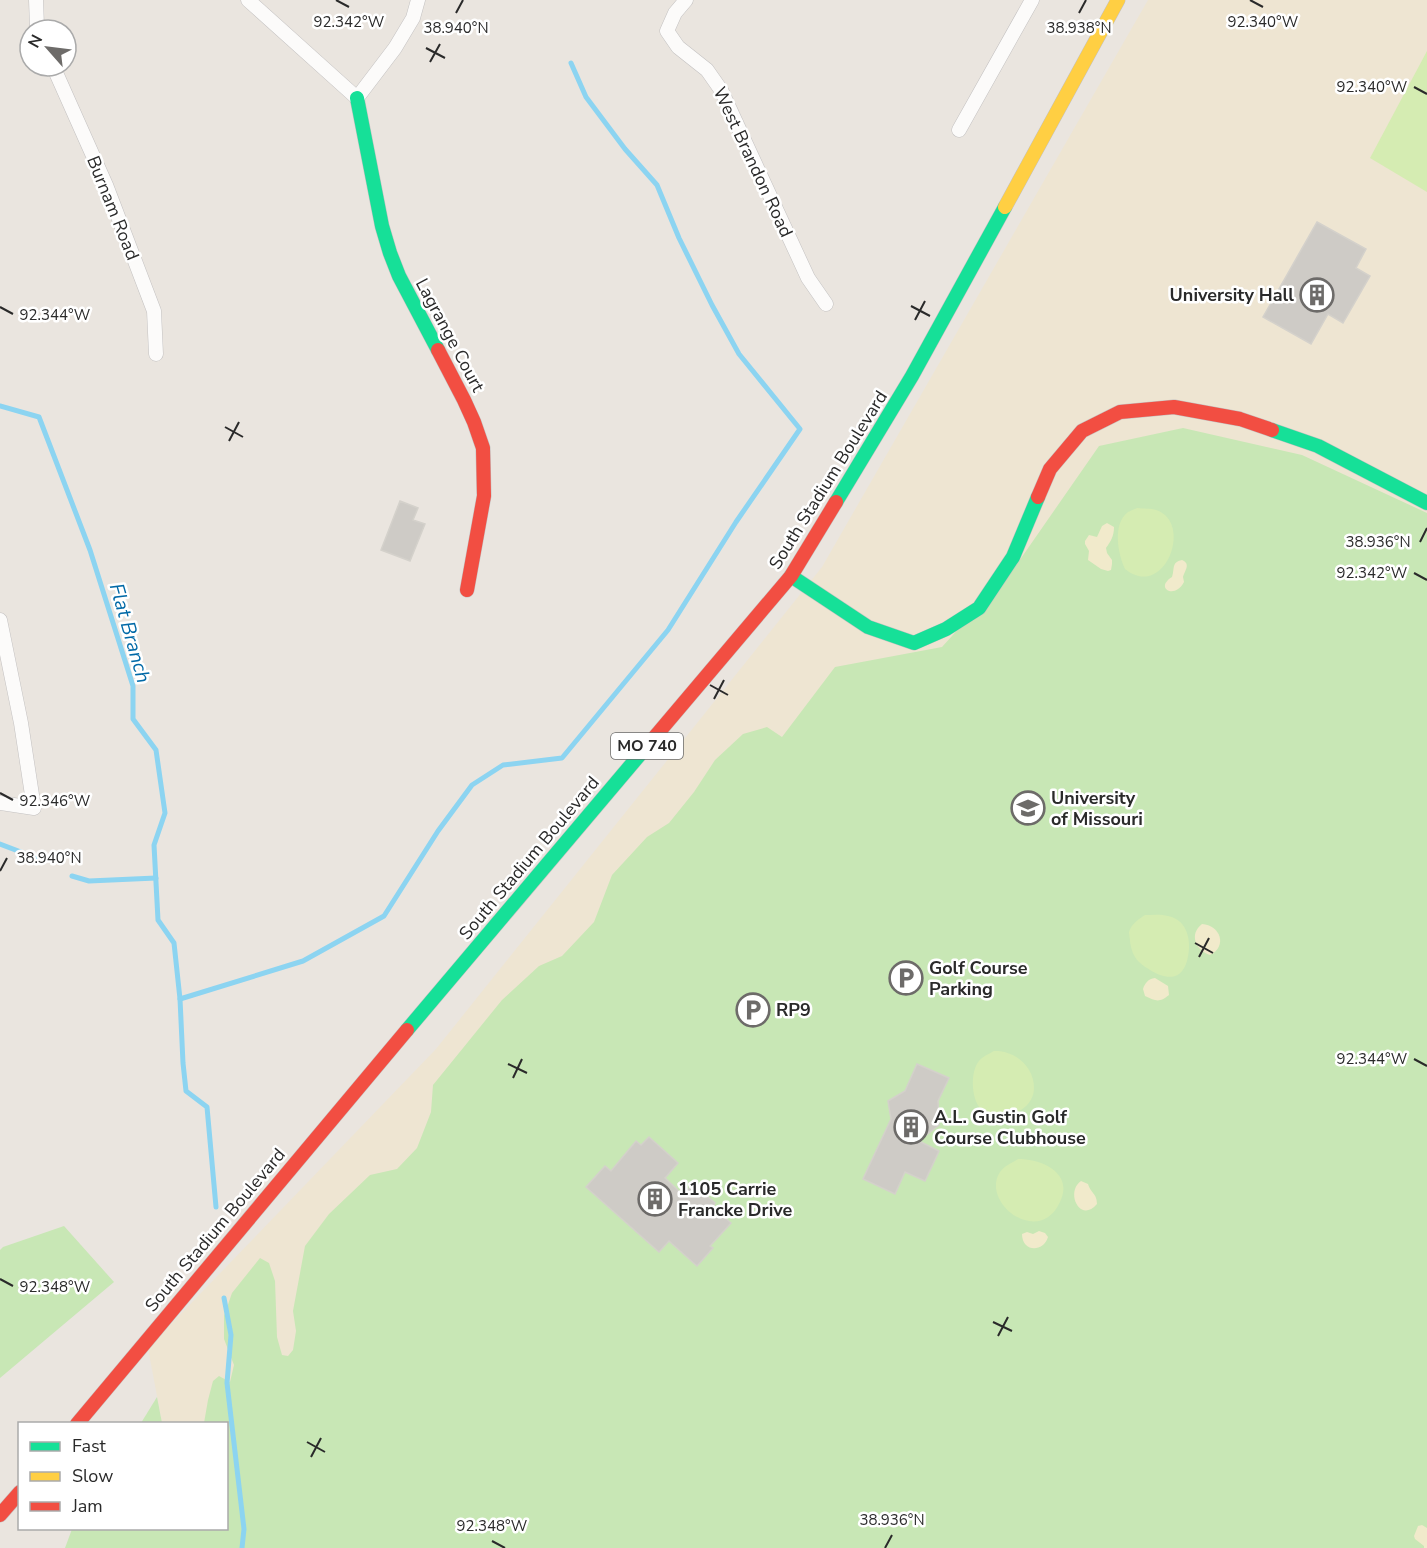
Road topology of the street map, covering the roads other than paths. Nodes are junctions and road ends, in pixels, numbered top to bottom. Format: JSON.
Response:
{"nodes":[{"id":1,"x":36,"y":0,"type":"edge"},
{"id":2,"x":248,"y":0,"type":"edge"},
{"id":3,"x":418,"y":0,"type":"edge"},
{"id":4,"x":686,"y":0,"type":"edge"},
{"id":5,"x":1032,"y":0,"type":"edge"},
{"id":6,"x":1118,"y":0,"type":"edge"},
{"id":7,"x":37,"y":18,"type":"edge"},
{"id":8,"x":58,"y":78,"type":"edge"},
{"id":9,"x":357,"y":98,"type":"junction"},
{"id":10,"x":959,"y":130,"type":"dead end"},
{"id":11,"x":826,"y":304,"type":"dead end"},
{"id":12,"x":156,"y":354,"type":"dead end"},
{"id":13,"x":1427,"y":503,"type":"edge"},
{"id":14,"x":791,"y":576,"type":"junction"},
{"id":15,"x":467,"y":590,"type":"dead end"},
{"id":16,"x":0,"y":620,"type":"edge"},
{"id":17,"x":0,"y":803,"type":"edge"},
{"id":18,"x":79,"y":1422,"type":"edge"},
{"id":19,"x":18,"y":1494,"type":"edge"},
{"id":20,"x":0,"y":1515,"type":"edge"}],
"edges":[{"from":1,"to":7,"type":"street"},
{"from":2,"to":9,"type":"street"},
{"from":3,"to":9,"type":"street"},
{"from":4,"to":11,"type":"street","name":"West Brandon Road"},
{"from":5,"to":10,"type":"street"},
{"from":6,"to":14,"type":"main road","name":"South Stadium Boulevard","number":"MO 740"},
{"from":8,"to":12,"type":"street","name":"Burnam Road"},
{"from":9,"to":15,"type":"main road","name":"Lagrange Court"},
{"from":13,"to":14,"type":"main road"},
{"from":14,"to":18,"type":"main road","name":"South Stadium Boulevard","number":"MO 740"},
{"from":16,"to":17,"type":"street"},
{"from":19,"to":20,"type":"main road"}]}
